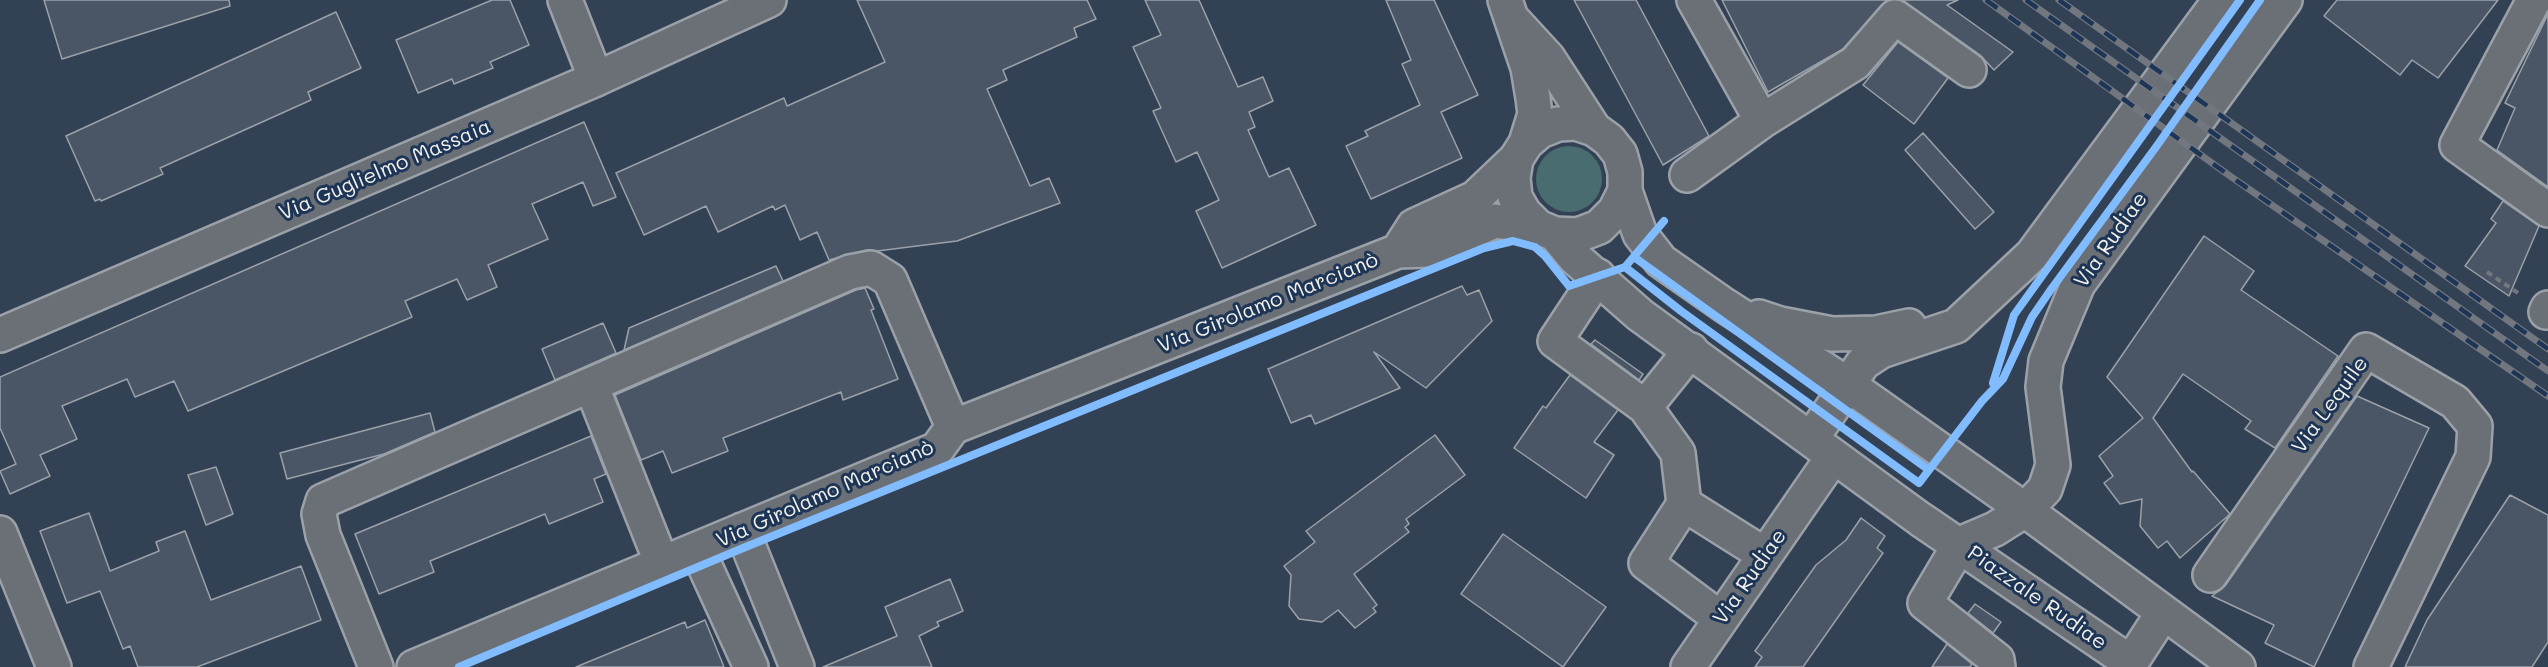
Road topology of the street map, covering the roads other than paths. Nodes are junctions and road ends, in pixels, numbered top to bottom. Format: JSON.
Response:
{"nodes":[{"id":1,"x":565,"y":0,"type":"edge"},
{"id":2,"x":769,"y":0,"type":"edge"},
{"id":3,"x":1694,"y":0,"type":"edge"},
{"id":4,"x":2220,"y":0,"type":"edge"},
{"id":5,"x":2285,"y":0,"type":"edge"},
{"id":6,"x":2534,"y":0,"type":"edge"},
{"id":7,"x":1889,"y":8,"type":"edge"},
{"id":8,"x":1510,"y":11,"type":"edge"},
{"id":9,"x":1969,"y":70,"type":"dead end"},
{"id":10,"x":596,"y":79,"type":"junction"},
{"id":11,"x":1762,"y":121,"type":"junction"},
{"id":12,"x":1594,"y":129,"type":"junction"},
{"id":13,"x":1521,"y":151,"type":"junction"},
{"id":14,"x":1687,"y":175,"type":"dead end"},
{"id":15,"x":1624,"y":190,"type":"junction"},
{"id":16,"x":2548,"y":210,"type":"edge"},
{"id":17,"x":1546,"y":230,"type":"junction"},
{"id":18,"x":1398,"y":251,"type":"junction"},
{"id":19,"x":1598,"y":276,"type":"junction"},
{"id":20,"x":1724,"y":305,"type":"junction"},
{"id":21,"x":1980,"y":305,"type":"junction"},
{"id":22,"x":0,"y":336,"type":"edge"},
{"id":23,"x":1691,"y":350,"type":"junction"},
{"id":24,"x":1847,"y":384,"type":"junction"},
{"id":25,"x":591,"y":385,"type":"junction"},
{"id":26,"x":1645,"y":407,"type":"junction"},
{"id":27,"x":953,"y":427,"type":"junction"},
{"id":28,"x":1822,"y":448,"type":"junction"},
{"id":29,"x":1684,"y":504,"type":"junction"},
{"id":30,"x":2025,"y":510,"type":"junction"},
{"id":31,"x":742,"y":530,"type":"junction"},
{"id":32,"x":0,"y":533,"type":"edge"},
{"id":33,"x":1960,"y":544,"type":"junction"},
{"id":34,"x":697,"y":549,"type":"junction"},
{"id":35,"x":1765,"y":555,"type":"junction"},
{"id":36,"x":662,"y":564,"type":"junction"},
{"id":37,"x":2210,"y":574,"type":"dead end"},
{"id":38,"x":2163,"y":613,"type":"junction"},
{"id":39,"x":1721,"y":619,"type":"junction"},
{"id":40,"x":2130,"y":665,"type":"edge"},
{"id":41,"x":54,"y":667,"type":"edge"},
{"id":42,"x":376,"y":667,"type":"edge"},
{"id":43,"x":414,"y":667,"type":"edge"},
{"id":44,"x":751,"y":667,"type":"edge"},
{"id":45,"x":797,"y":667,"type":"edge"},
{"id":46,"x":1688,"y":667,"type":"edge"},
{"id":47,"x":1998,"y":667,"type":"edge"},
{"id":48,"x":2238,"y":667,"type":"edge"},
{"id":49,"x":2371,"y":667,"type":"edge"}],
"edges":[{"from":1,"to":10,"type":"main road"},
{"from":2,"to":10,"type":"main road","name":"Via Guglielmo Massaia"},
{"from":3,"to":11,"type":"main road"},
{"from":4,"to":21,"type":"main road"},
{"from":5,"to":30,"type":"main road","name":"Via Rudiae"},
{"from":6,"to":16,"type":"main road"},
{"from":7,"to":9,"type":"main road"},
{"from":7,"to":11,"type":"main road"},
{"from":8,"to":12,"type":"main road","name":"Piazzale Rudiae"},
{"from":8,"to":13,"type":"main road","name":"Piazzale Rudiae"},
{"from":10,"to":22,"type":"main road","name":"Via Guglielmo Massaia"},
{"from":11,"to":14,"type":"main road"},
{"from":12,"to":13,"type":"main road"},
{"from":12,"to":15,"type":"main road","name":"Piazzale Rudiae"},
{"from":13,"to":17,"type":"main road","name":"Piazzale Rudiae"},
{"from":13,"to":18,"type":"main road","name":"Via Girolamo Marcianò"},
{"from":15,"to":17,"type":"main road"},
{"from":15,"to":20,"type":"main road","name":"Piazzale Rudiae"},
{"from":17,"to":18,"type":"main road","name":"Via Girolamo Marcianò"},
{"from":17,"to":19,"type":"main road","name":"Piazzale Rudiae"},
{"from":18,"to":27,"type":"main road","name":"Via Girolamo Marcianò"},
{"from":19,"to":23,"type":"main road","name":"Piazzale Rudiae"},
{"from":19,"to":26,"type":"main road"},
{"from":20,"to":21,"type":"main road"},
{"from":20,"to":24,"type":"main road","name":"Piazzale Rudiae"},
{"from":21,"to":24,"type":"main road"},
{"from":23,"to":26,"type":"main road"},
{"from":23,"to":28,"type":"main road","name":"Piazzale Rudiae"},
{"from":24,"to":28,"type":"main road"},
{"from":24,"to":30,"type":"main road","name":"Piazzale Rudiae"},
{"from":25,"to":27,"type":"main road"},
{"from":25,"to":36,"type":"main road"},
{"from":25,"to":42,"type":"main road"},
{"from":26,"to":29,"type":"main road"},
{"from":27,"to":31,"type":"main road","name":"Via Girolamo Marcianò"},
{"from":28,"to":33,"type":"main road","name":"Piazzale Rudiae"},
{"from":28,"to":35,"type":"main road","name":"Via Rudiae"},
{"from":29,"to":35,"type":"main road"},
{"from":29,"to":39,"type":"main road"},
{"from":30,"to":33,"type":"main road","name":"Piazzale Rudiae"},
{"from":30,"to":38,"type":"main road","name":"Piazzale Rudiae"},
{"from":31,"to":34,"type":"main road","name":"Via Girolamo Marcianò"},
{"from":31,"to":45,"type":"main road"},
{"from":32,"to":41,"type":"main road"},
{"from":33,"to":40,"type":"main road","name":"Piazzale Rudiae"},
{"from":33,"to":47,"type":"main road"},
{"from":34,"to":36,"type":"main road","name":"Via Girolamo Marcianò"},
{"from":34,"to":44,"type":"main road"},
{"from":35,"to":39,"type":"main road","name":"Via Rudiae"},
{"from":36,"to":43,"type":"main road","name":"Via Girolamo Marcianò"},
{"from":37,"to":49,"type":"main road","name":"Via Lequile"},
{"from":38,"to":40,"type":"main road","name":"Piazzale Rudiae"},
{"from":38,"to":48,"type":"main road"},
{"from":39,"to":46,"type":"main road","name":"Via Rudiae"}]}
